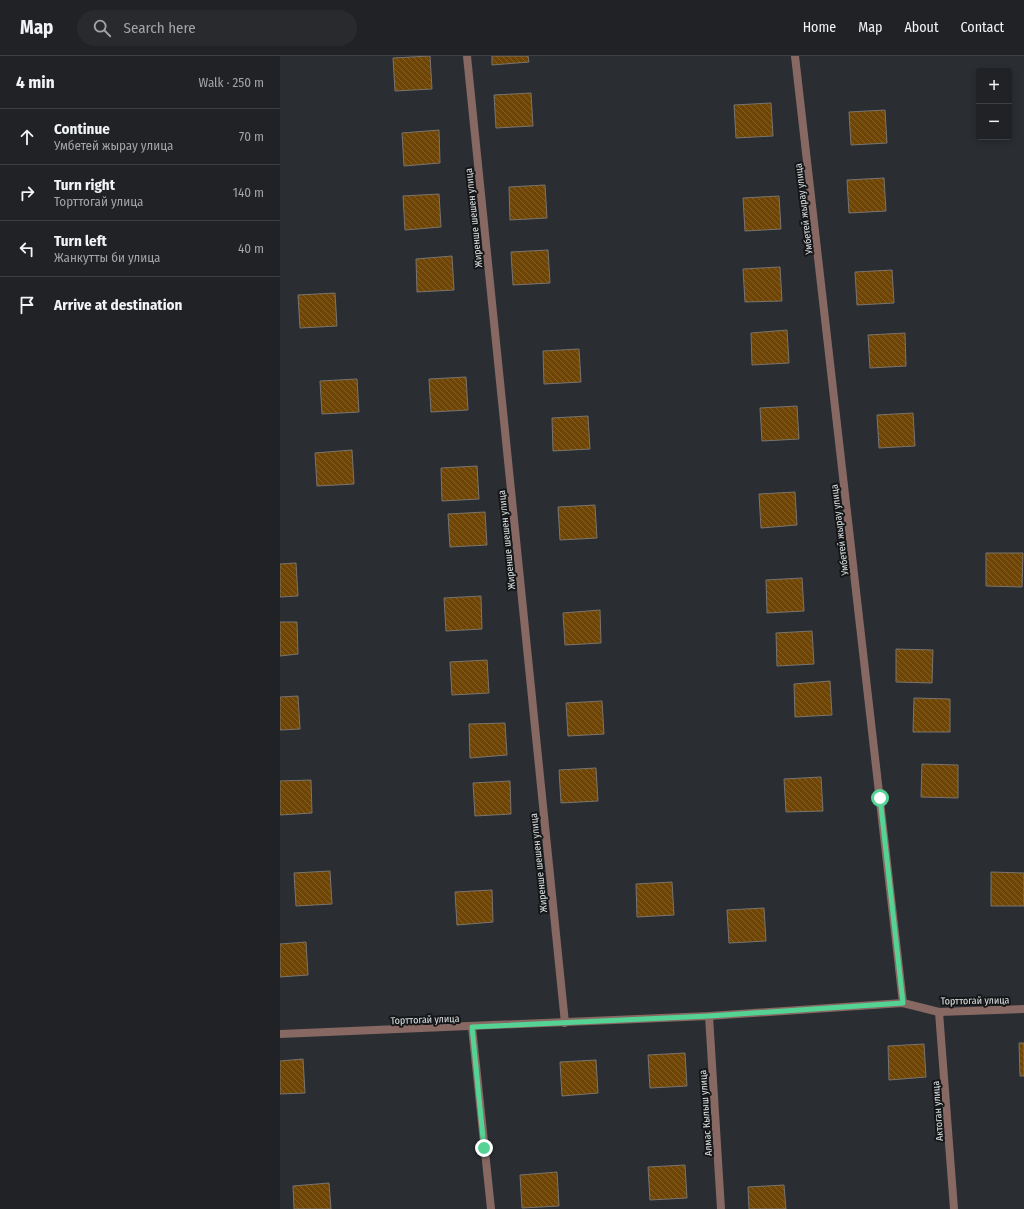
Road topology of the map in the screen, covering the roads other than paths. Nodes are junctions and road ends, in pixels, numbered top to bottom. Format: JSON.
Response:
{"nodes":[{"id":1,"x":467,"y":56,"type":"edge"},
{"id":2,"x":795,"y":56,"type":"edge"},
{"id":3,"x":903,"y":1003,"type":"junction"},
{"id":4,"x":1024,"y":1009,"type":"edge"},
{"id":5,"x":939,"y":1012,"type":"junction"},
{"id":6,"x":709,"y":1016,"type":"junction"},
{"id":7,"x":565,"y":1023,"type":"junction"},
{"id":8,"x":472,"y":1027,"type":"junction"},
{"id":9,"x":280,"y":1034,"type":"edge"},
{"id":10,"x":491,"y":1209,"type":"edge"},
{"id":11,"x":721,"y":1209,"type":"edge"},
{"id":12,"x":954,"y":1209,"type":"edge"}],
"edges":[{"from":1,"to":7,"type":"street","name":"Жиренше шешен улица"},
{"from":2,"to":3,"type":"street","name":"Умбетей жырау улица"},
{"from":3,"to":5,"type":"street","name":"Торттогай улица"},
{"from":3,"to":6,"type":"street","name":"Торттогай улица"},
{"from":4,"to":5,"type":"street","name":"Торттогай улица"},
{"from":5,"to":12,"type":"street","name":"Актоган улица"},
{"from":6,"to":7,"type":"street","name":"Торттогай улица"},
{"from":6,"to":11,"type":"street","name":"Алмас Кылыш улица"},
{"from":7,"to":8,"type":"street","name":"Торттогай улица"},
{"from":8,"to":9,"type":"street","name":"Торттогай улица"},
{"from":8,"to":10,"type":"street"}]}
